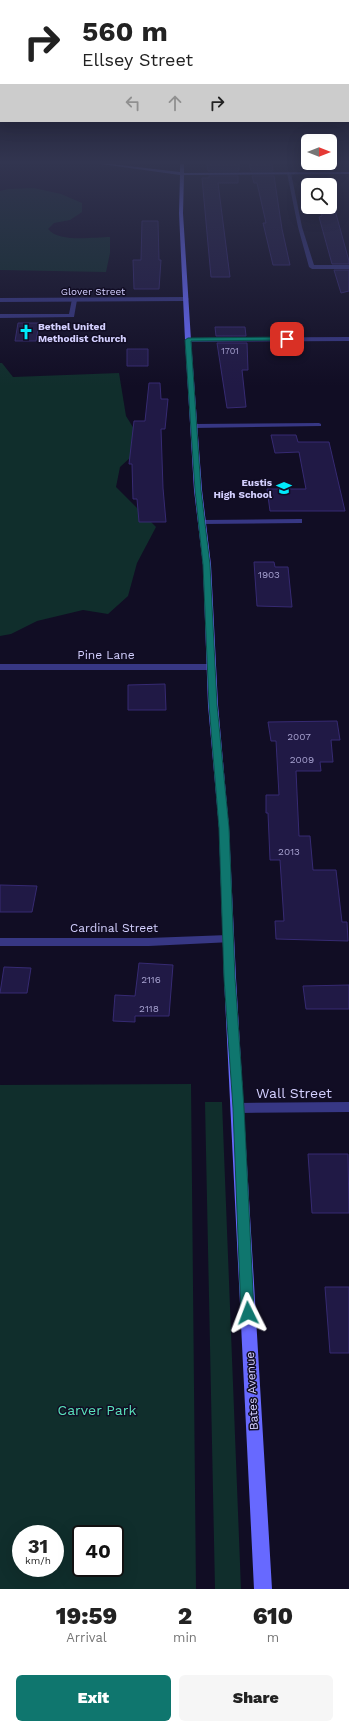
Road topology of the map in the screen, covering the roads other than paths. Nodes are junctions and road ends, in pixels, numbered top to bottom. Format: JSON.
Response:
{"nodes":[{"id":1,"x":182,"y":238,"type":"edge"},
{"id":2,"x":303,"y":238,"type":"edge"},
{"id":3,"x":349,"y":267,"type":"edge"},
{"id":4,"x":186,"y":299,"type":"junction"},
{"id":5,"x":0,"y":300,"type":"edge"},
{"id":6,"x":74,"y":300,"type":"junction"},
{"id":7,"x":0,"y":316,"type":"edge"},
{"id":8,"x":349,"y":339,"type":"edge"},
{"id":9,"x":188,"y":340,"type":"junction"},
{"id":10,"x":319,"y":425,"type":"dead end"},
{"id":11,"x":194,"y":426,"type":"junction"},
{"id":12,"x":299,"y":521,"type":"dead end"},
{"id":13,"x":202,"y":522,"type":"junction"},
{"id":14,"x":0,"y":667,"type":"edge"},
{"id":15,"x":212,"y":667,"type":"junction"},
{"id":16,"x":228,"y":939,"type":"junction"},
{"id":17,"x":0,"y":942,"type":"edge"},
{"id":18,"x":349,"y":1107,"type":"edge"},
{"id":19,"x":238,"y":1108,"type":"junction"},
{"id":20,"x":263,"y":1589,"type":"edge"}],
"edges":[{"from":1,"to":4,"type":"street","name":"Bates Avenue"},
{"from":2,"to":3,"type":"street"},
{"from":4,"to":6,"type":"street","name":"Glover Street"},
{"from":4,"to":9,"type":"street","name":"Bates Avenue"},
{"from":5,"to":6,"type":"street","name":"Glover Street"},
{"from":6,"to":7,"type":"street"},
{"from":8,"to":9,"type":"street"},
{"from":9,"to":11,"type":"street","name":"Bates Avenue"},
{"from":10,"to":11,"type":"street"},
{"from":11,"to":13,"type":"street","name":"Bates Avenue"},
{"from":12,"to":13,"type":"street"},
{"from":13,"to":15,"type":"street","name":"Bates Avenue"},
{"from":14,"to":15,"type":"street","name":"Pine Lane"},
{"from":15,"to":16,"type":"street","name":"Bates Avenue"},
{"from":16,"to":17,"type":"street","name":"Cardinal Street"},
{"from":16,"to":19,"type":"street","name":"Bates Avenue"},
{"from":18,"to":19,"type":"street","name":"Wall Street"},
{"from":19,"to":20,"type":"street","name":"Bates Avenue"}]}
